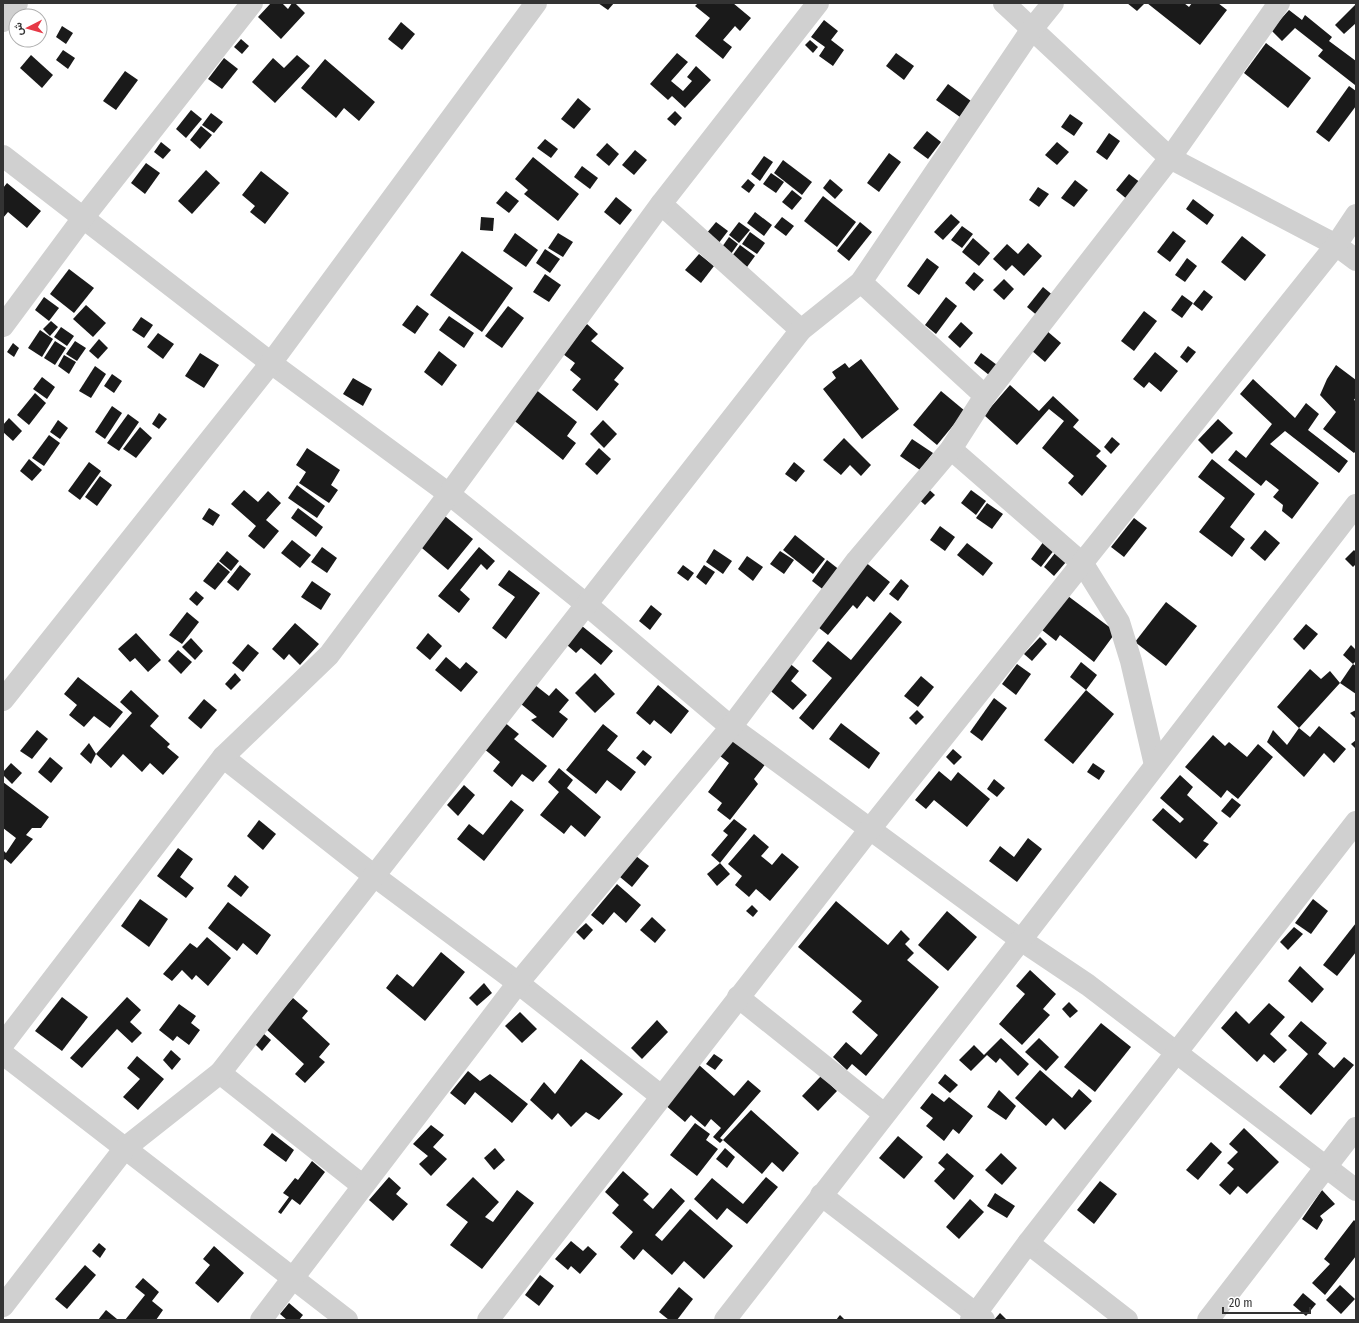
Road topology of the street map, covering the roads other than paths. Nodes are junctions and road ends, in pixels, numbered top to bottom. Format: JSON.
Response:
{"nodes":[{"id":1,"x":17,"y":3,"type":"edge"},
{"id":2,"x":252,"y":3,"type":"edge"},
{"id":3,"x":536,"y":3,"type":"edge"},
{"id":4,"x":818,"y":3,"type":"edge"},
{"id":5,"x":1004,"y":3,"type":"edge"},
{"id":6,"x":1054,"y":3,"type":"edge"},
{"id":7,"x":1279,"y":3,"type":"edge"},
{"id":8,"x":3,"y":21,"type":"edge"},
{"id":9,"x":1032,"y":29,"type":"junction"},
{"id":10,"x":3,"y":156,"type":"edge"},
{"id":11,"x":1170,"y":158,"type":"junction"},
{"id":12,"x":661,"y":204,"type":"junction"},
{"id":13,"x":1356,"y":215,"type":"edge"},
{"id":14,"x":83,"y":218,"type":"junction"},
{"id":15,"x":1336,"y":245,"type":"junction"},
{"id":16,"x":1356,"y":260,"type":"edge"},
{"id":17,"x":861,"y":282,"type":"junction"},
{"id":18,"x":3,"y":326,"type":"edge"},
{"id":19,"x":801,"y":330,"type":"junction"},
{"id":20,"x":270,"y":363,"type":"junction"},
{"id":21,"x":985,"y":396,"type":"junction"},
{"id":22,"x":951,"y":449,"type":"junction"},
{"id":23,"x":449,"y":494,"type":"junction"},
{"id":24,"x":1356,"y":505,"type":"edge"},
{"id":25,"x":1083,"y":564,"type":"junction"},
{"id":26,"x":587,"y":605,"type":"junction"},
{"id":27,"x":3,"y":700,"type":"edge"},
{"id":28,"x":731,"y":727,"type":"junction"},
{"id":29,"x":223,"y":757,"type":"junction"},
{"id":30,"x":1154,"y":765,"type":"junction"},
{"id":31,"x":1356,"y":822,"type":"edge"},
{"id":32,"x":870,"y":829,"type":"junction"},
{"id":33,"x":373,"y":875,"type":"junction"},
{"id":34,"x":1021,"y":940,"type":"junction"},
{"id":35,"x":518,"y":982,"type":"junction"},
{"id":36,"x":738,"y":997,"type":"junction"},
{"id":37,"x":3,"y":1044,"type":"edge"},
{"id":38,"x":1177,"y":1053,"type":"junction"},
{"id":39,"x":3,"y":1054,"type":"edge"},
{"id":40,"x":220,"y":1073,"type":"junction"},
{"id":41,"x":661,"y":1096,"type":"junction"},
{"id":42,"x":884,"y":1114,"type":"junction"},
{"id":43,"x":1356,"y":1128,"type":"edge"},
{"id":44,"x":125,"y":1148,"type":"junction"},
{"id":45,"x":1326,"y":1166,"type":"junction"},
{"id":46,"x":363,"y":1186,"type":"junction"},
{"id":47,"x":1356,"y":1190,"type":"edge"},
{"id":48,"x":821,"y":1195,"type":"junction"},
{"id":49,"x":1028,"y":1243,"type":"junction"},
{"id":50,"x":293,"y":1278,"type":"junction"},
{"id":51,"x":3,"y":1306,"type":"edge"},
{"id":52,"x":977,"y":1318,"type":"edge"},
{"id":53,"x":261,"y":1320,"type":"edge"},
{"id":54,"x":347,"y":1320,"type":"edge"},
{"id":55,"x":488,"y":1320,"type":"edge"},
{"id":56,"x":725,"y":1320,"type":"edge"},
{"id":57,"x":1127,"y":1320,"type":"edge"},
{"id":58,"x":1208,"y":1320,"type":"edge"}],
"edges":[{"from":1,"to":8,"type":"street"},
{"from":2,"to":14,"type":"street"},
{"from":3,"to":20,"type":"street"},
{"from":4,"to":12,"type":"street"},
{"from":5,"to":9,"type":"street"},
{"from":6,"to":9,"type":"street"},
{"from":7,"to":11,"type":"street"},
{"from":9,"to":11,"type":"street"},
{"from":9,"to":17,"type":"street"},
{"from":10,"to":14,"type":"street"},
{"from":11,"to":15,"type":"street"},
{"from":11,"to":21,"type":"street"},
{"from":12,"to":19,"type":"street"},
{"from":12,"to":23,"type":"street"},
{"from":13,"to":15,"type":"street"},
{"from":14,"to":18,"type":"street"},
{"from":14,"to":20,"type":"street"},
{"from":15,"to":16,"type":"street"},
{"from":15,"to":25,"type":"street"},
{"from":17,"to":19,"type":"street"},
{"from":17,"to":21,"type":"street"},
{"from":19,"to":26,"type":"street"},
{"from":20,"to":23,"type":"street"},
{"from":20,"to":27,"type":"street"},
{"from":21,"to":22,"type":"street"},
{"from":22,"to":25,"type":"street"},
{"from":22,"to":28,"type":"street"},
{"from":23,"to":26,"type":"street"},
{"from":23,"to":29,"type":"street"},
{"from":24,"to":30,"type":"street"},
{"from":25,"to":30,"type":"street"},
{"from":25,"to":32,"type":"street"},
{"from":26,"to":28,"type":"street"},
{"from":26,"to":33,"type":"street"},
{"from":28,"to":32,"type":"street"},
{"from":28,"to":35,"type":"street"},
{"from":29,"to":33,"type":"street"},
{"from":29,"to":37,"type":"street"},
{"from":30,"to":34,"type":"street"},
{"from":31,"to":38,"type":"street"},
{"from":32,"to":34,"type":"street"},
{"from":32,"to":36,"type":"street"},
{"from":33,"to":35,"type":"street"},
{"from":33,"to":40,"type":"street"},
{"from":34,"to":38,"type":"street"},
{"from":34,"to":42,"type":"street"},
{"from":35,"to":41,"type":"street"},
{"from":35,"to":46,"type":"street"},
{"from":36,"to":41,"type":"street"},
{"from":36,"to":42,"type":"street"},
{"from":38,"to":45,"type":"street"},
{"from":38,"to":49,"type":"street"},
{"from":39,"to":44,"type":"street"},
{"from":40,"to":44,"type":"street"},
{"from":40,"to":46,"type":"street"},
{"from":41,"to":55,"type":"street"},
{"from":42,"to":48,"type":"street"},
{"from":43,"to":45,"type":"street"},
{"from":44,"to":50,"type":"street"},
{"from":44,"to":51,"type":"street"},
{"from":45,"to":47,"type":"street"},
{"from":45,"to":58,"type":"street"},
{"from":46,"to":50,"type":"street"},
{"from":48,"to":52,"type":"street"},
{"from":48,"to":56,"type":"street"},
{"from":49,"to":52,"type":"street"},
{"from":49,"to":57,"type":"street"},
{"from":50,"to":53,"type":"street"},
{"from":50,"to":54,"type":"street"}]}
